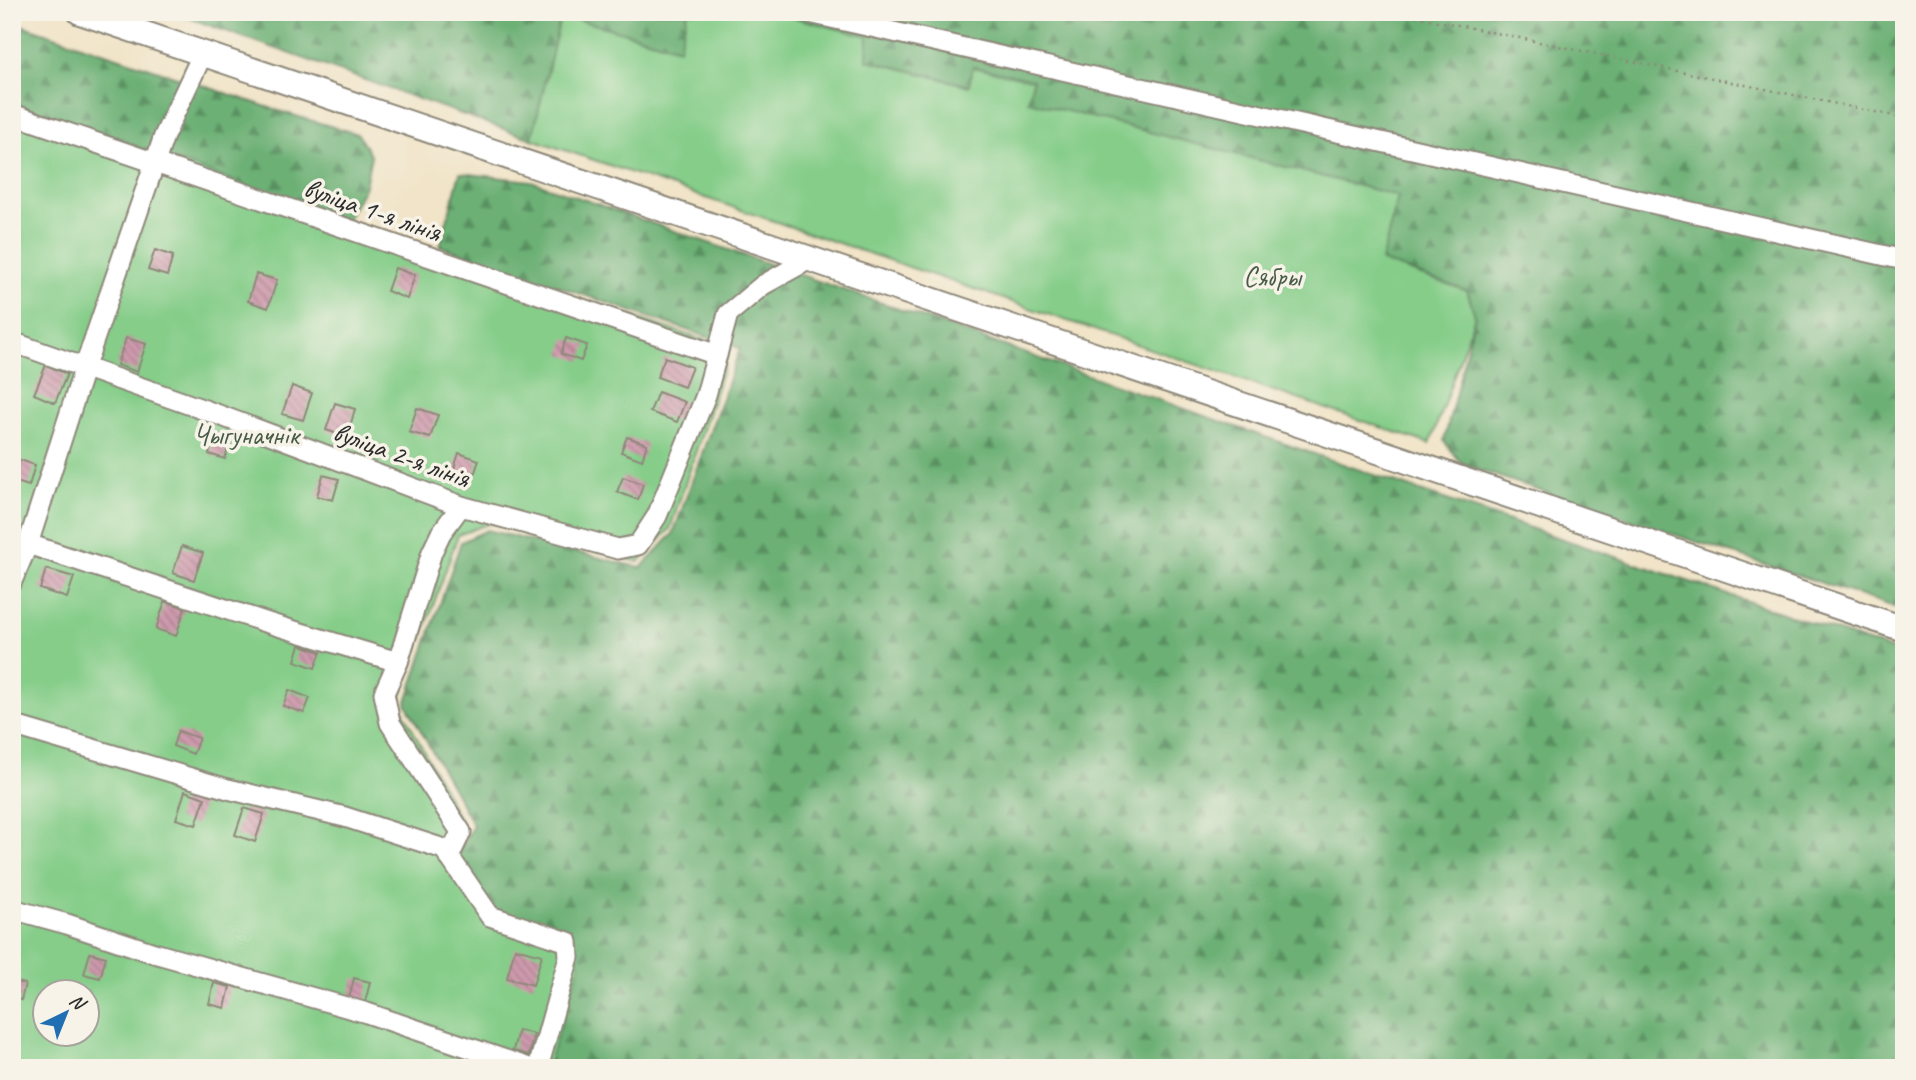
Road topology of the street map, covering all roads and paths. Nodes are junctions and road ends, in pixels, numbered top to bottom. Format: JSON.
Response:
{"nodes":[{"id":1,"x":80,"y":12,"type":"edge"},
{"id":2,"x":805,"y":12,"type":"edge"},
{"id":3,"x":1395,"y":12,"type":"edge"},
{"id":4,"x":203,"y":53,"type":"junction"},
{"id":5,"x":12,"y":114,"type":"edge"},
{"id":6,"x":1904,"y":118,"type":"edge"},
{"id":7,"x":155,"y":164,"type":"junction"},
{"id":8,"x":808,"y":260,"type":"junction"},
{"id":9,"x":1904,"y":260,"type":"edge"},
{"id":10,"x":12,"y":342,"type":"edge"},
{"id":11,"x":717,"y":355,"type":"junction"},
{"id":12,"x":84,"y":369,"type":"junction"},
{"id":13,"x":461,"y":506,"type":"junction"},
{"id":14,"x":20,"y":544,"type":"edge"},
{"id":15,"x":12,"y":581,"type":"edge"},
{"id":16,"x":1904,"y":629,"type":"edge"},
{"id":17,"x":398,"y":662,"type":"junction"},
{"id":18,"x":12,"y":725,"type":"edge"},
{"id":19,"x":449,"y":857,"type":"junction"},
{"id":20,"x":12,"y":909,"type":"edge"},
{"id":21,"x":529,"y":1068,"type":"edge"},
{"id":22,"x":538,"y":1068,"type":"edge"}],
"edges":[{"from":1,"to":4,"type":"main road"},
{"from":2,"to":9,"type":"lane"},
{"from":3,"to":6,"type":"path"},
{"from":4,"to":7,"type":"lane"},
{"from":4,"to":8,"type":"main road"},
{"from":5,"to":7,"type":"lane","name":"вуліца 1-я лінія"},
{"from":7,"to":11,"type":"lane","name":"вуліца 1-я лінія"},
{"from":7,"to":12,"type":"lane"},
{"from":8,"to":11,"type":"lane"},
{"from":8,"to":16,"type":"main road"},
{"from":10,"to":12,"type":"lane","name":"вуліца 2-я лінія"},
{"from":11,"to":13,"type":"lane","name":"вуліца 2-я лінія"},
{"from":12,"to":13,"type":"lane","name":"вуліца 2-я лінія"},
{"from":12,"to":14,"type":"lane"},
{"from":13,"to":17,"type":"lane"},
{"from":14,"to":15,"type":"lane"},
{"from":14,"to":17,"type":"lane"},
{"from":17,"to":19,"type":"lane"},
{"from":18,"to":19,"type":"lane"},
{"from":19,"to":22,"type":"lane"},
{"from":20,"to":21,"type":"lane"}]}
